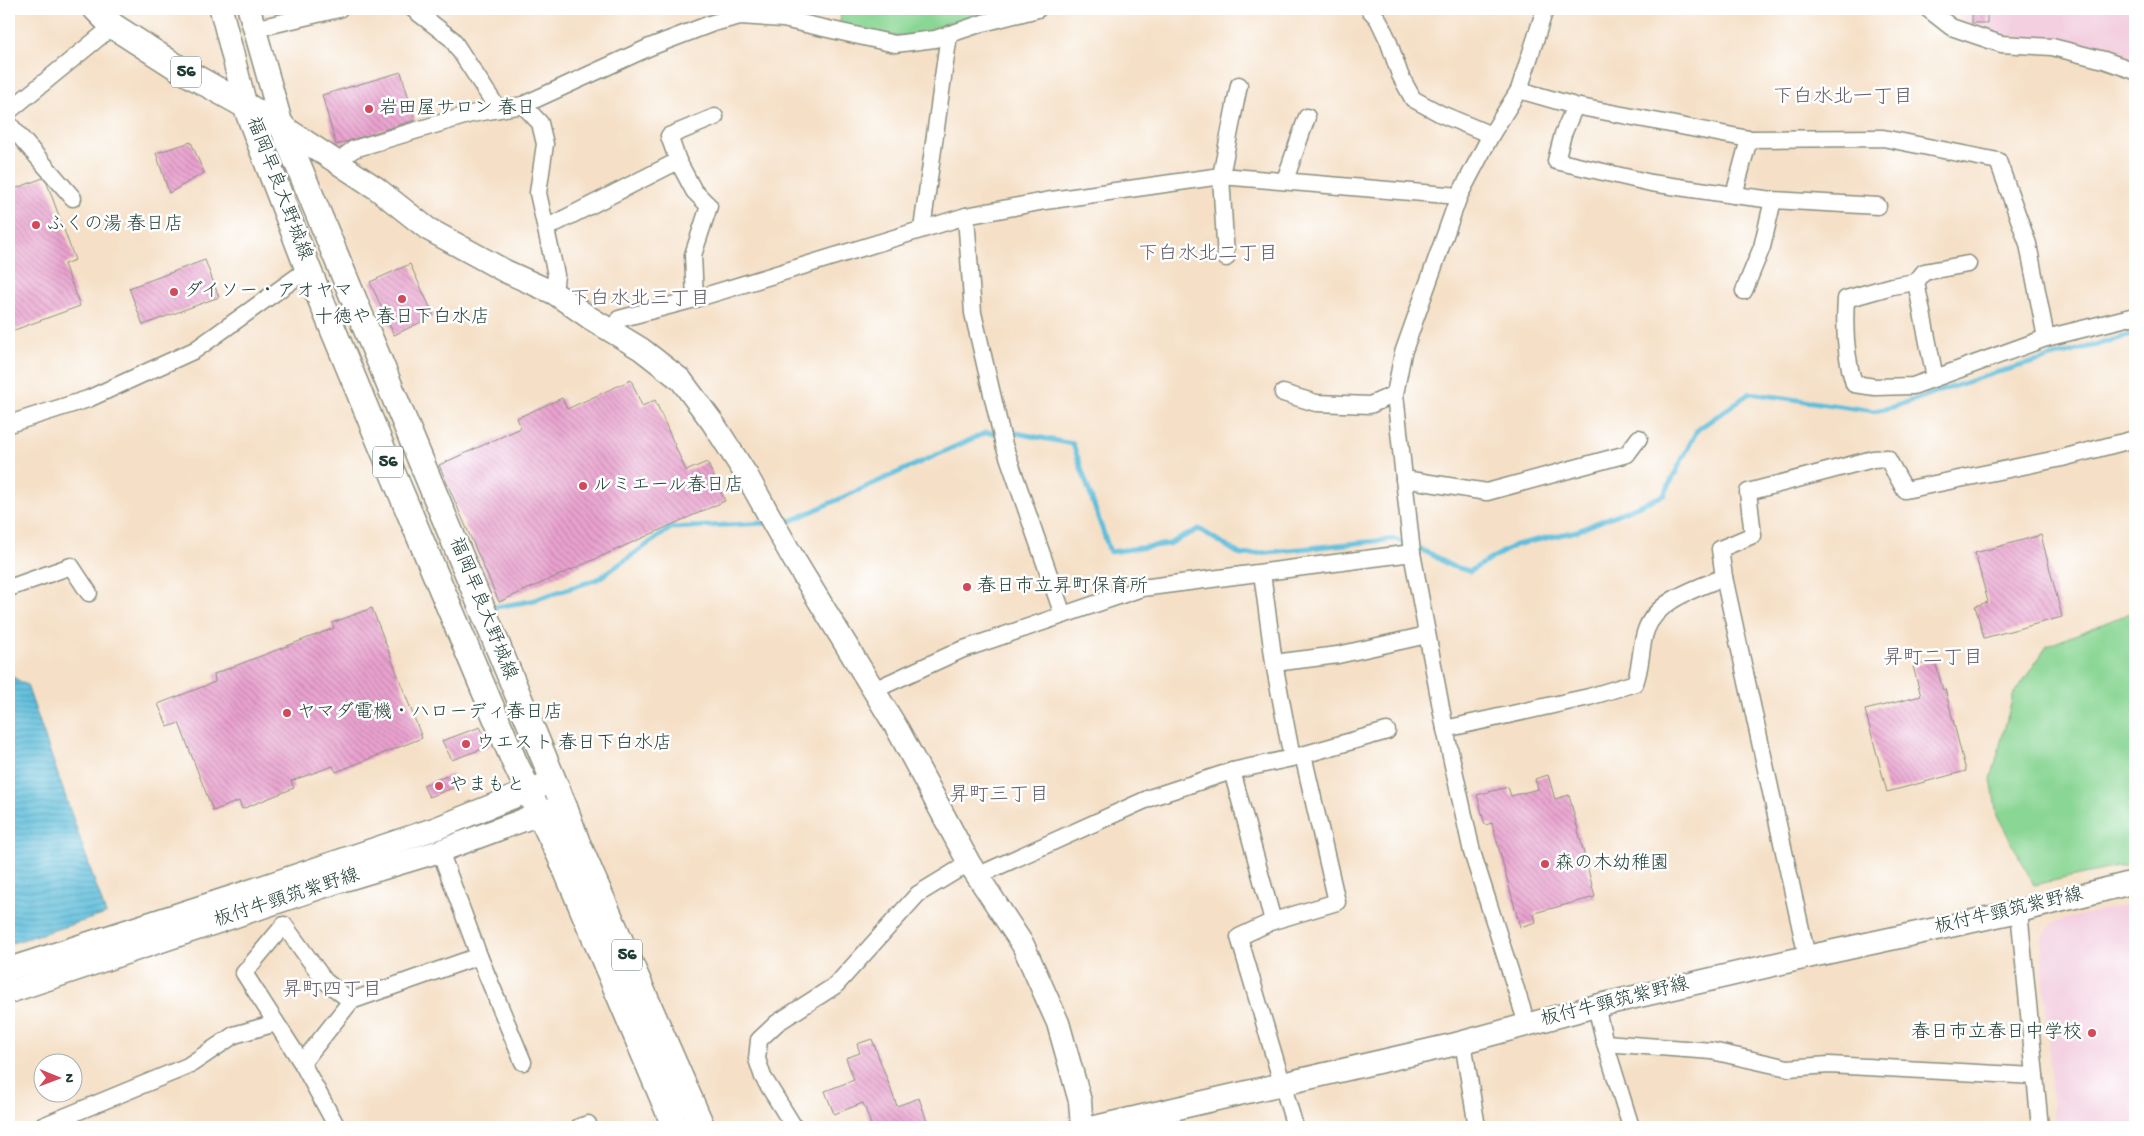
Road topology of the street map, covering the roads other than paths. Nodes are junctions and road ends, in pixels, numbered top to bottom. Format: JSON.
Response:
{"nodes":[{"id":1,"x":221,"y":9,"type":"edge"},
{"id":2,"x":339,"y":9,"type":"edge"},
{"id":3,"x":413,"y":9,"type":"edge"},
{"id":4,"x":1038,"y":9,"type":"edge"},
{"id":5,"x":1369,"y":9,"type":"edge"},
{"id":6,"x":1544,"y":9,"type":"edge"},
{"id":7,"x":1928,"y":9,"type":"edge"},
{"id":8,"x":709,"y":16,"type":"edge"},
{"id":9,"x":105,"y":17,"type":"edge"},
{"id":10,"x":252,"y":19,"type":"edge"},
{"id":11,"x":949,"y":34,"type":"junction"},
{"id":12,"x":2135,"y":71,"type":"edge"},
{"id":13,"x":1239,"y":85,"type":"dead end"},
{"id":14,"x":1519,"y":90,"type":"junction"},
{"id":15,"x":524,"y":105,"type":"junction"},
{"id":16,"x":246,"y":106,"type":"junction"},
{"id":17,"x":1575,"y":106,"type":"junction"},
{"id":18,"x":498,"y":110,"type":"junction"},
{"id":19,"x":9,"y":111,"type":"edge"},
{"id":20,"x":1307,"y":117,"type":"dead end"},
{"id":21,"x":715,"y":118,"type":"dead end"},
{"id":22,"x":9,"y":124,"type":"edge"},
{"id":23,"x":282,"y":126,"type":"junction"},
{"id":24,"x":1491,"y":135,"type":"junction"},
{"id":25,"x":1749,"y":139,"type":"junction"},
{"id":26,"x":338,"y":161,"type":"junction"},
{"id":27,"x":678,"y":161,"type":"junction"},
{"id":28,"x":1221,"y":176,"type":"junction"},
{"id":29,"x":1285,"y":180,"type":"junction"},
{"id":30,"x":1734,"y":195,"type":"junction"},
{"id":31,"x":1459,"y":196,"type":"junction"},
{"id":32,"x":73,"y":198,"type":"dead end"},
{"id":33,"x":1773,"y":200,"type":"junction"},
{"id":34,"x":1878,"y":206,"type":"dead end"},
{"id":35,"x":966,"y":216,"type":"junction"},
{"id":36,"x":546,"y":228,"type":"junction"},
{"id":37,"x":922,"y":229,"type":"junction"},
{"id":38,"x":1226,"y":258,"type":"dead end"},
{"id":39,"x":1968,"y":264,"type":"dead end"},
{"id":40,"x":308,"y":268,"type":"junction"},
{"id":41,"x":1916,"y":282,"type":"junction"},
{"id":42,"x":1744,"y":291,"type":"dead end"},
{"id":43,"x":554,"y":293,"type":"junction"},
{"id":44,"x":695,"y":299,"type":"junction"},
{"id":45,"x":2135,"y":316,"type":"edge"},
{"id":46,"x":612,"y":331,"type":"junction"},
{"id":47,"x":2046,"y":338,"type":"junction"},
{"id":48,"x":1935,"y":378,"type":"junction"},
{"id":49,"x":1283,"y":393,"type":"dead end"},
{"id":50,"x":1395,"y":394,"type":"junction"},
{"id":51,"x":9,"y":424,"type":"edge"},
{"id":52,"x":1639,"y":438,"type":"dead end"},
{"id":53,"x":2135,"y":439,"type":"edge"},
{"id":54,"x":1404,"y":479,"type":"junction"},
{"id":55,"x":1412,"y":553,"type":"junction"},
{"id":56,"x":1262,"y":573,"type":"junction"},
{"id":57,"x":1724,"y":577,"type":"junction"},
{"id":58,"x":9,"y":588,"type":"edge"},
{"id":59,"x":89,"y":593,"type":"dead end"},
{"id":60,"x":1063,"y":615,"type":"junction"},
{"id":61,"x":1428,"y":635,"type":"junction"},
{"id":62,"x":1274,"y":663,"type":"junction"},
{"id":63,"x":874,"y":690,"type":"junction"},
{"id":64,"x":1445,"y":729,"type":"junction"},
{"id":65,"x":1387,"y":732,"type":"dead end"},
{"id":66,"x":1298,"y":756,"type":"junction"},
{"id":67,"x":1232,"y":771,"type":"junction"},
{"id":68,"x":553,"y":781,"type":"junction"},
{"id":69,"x":534,"y":803,"type":"junction"},
{"id":70,"x":564,"y":806,"type":"junction"},
{"id":71,"x":440,"y":851,"type":"junction"},
{"id":72,"x":973,"y":869,"type":"junction"},
{"id":73,"x":2135,"y":882,"type":"edge"},
{"id":74,"x":2019,"y":911,"type":"junction"},
{"id":75,"x":1273,"y":921,"type":"junction"},
{"id":76,"x":479,"y":956,"type":"junction"},
{"id":77,"x":1807,"y":957,"type":"junction"},
{"id":78,"x":9,"y":969,"type":"edge"},
{"id":79,"x":9,"y":992,"type":"edge"},
{"id":80,"x":351,"y":1001,"type":"junction"},
{"id":81,"x":1596,"y":1006,"type":"junction"},
{"id":82,"x":276,"y":1023,"type":"junction"},
{"id":83,"x":1527,"y":1024,"type":"junction"},
{"id":84,"x":1463,"y":1042,"type":"junction"},
{"id":85,"x":1605,"y":1044,"type":"junction"},
{"id":86,"x":523,"y":1062,"type":"dead end"},
{"id":87,"x":302,"y":1063,"type":"junction"},
{"id":88,"x":2035,"y":1076,"type":"junction"},
{"id":89,"x":1282,"y":1084,"type":"junction"},
{"id":90,"x":40,"y":1127,"type":"edge"},
{"id":91,"x":336,"y":1127,"type":"edge"},
{"id":92,"x":675,"y":1127,"type":"edge"},
{"id":93,"x":702,"y":1127,"type":"edge"},
{"id":94,"x":794,"y":1127,"type":"edge"},
{"id":95,"x":1082,"y":1127,"type":"edge"},
{"id":96,"x":1095,"y":1127,"type":"edge"},
{"id":97,"x":1295,"y":1127,"type":"edge"},
{"id":98,"x":1477,"y":1127,"type":"edge"},
{"id":99,"x":1631,"y":1127,"type":"edge"},
{"id":100,"x":2040,"y":1127,"type":"edge"}],
"edges":[{"from":1,"to":16,"type":"main road"},
{"from":2,"to":10,"type":"street"},
{"from":3,"to":18,"type":"street"},
{"from":4,"to":11,"type":"street"},
{"from":5,"to":24,"type":"street"},
{"from":6,"to":14,"type":"street"},
{"from":7,"to":12,"type":"street"},
{"from":8,"to":11,"type":"street"},
{"from":8,"to":15,"type":"street"},
{"from":9,"to":16,"type":"main road","name":"福岡早良大野城線","number":"56"},
{"from":9,"to":19,"type":"street"},
{"from":10,"to":23,"type":"main road"},
{"from":11,"to":37,"type":"street"},
{"from":13,"to":28,"type":"street"},
{"from":14,"to":17,"type":"street"},
{"from":14,"to":24,"type":"street"},
{"from":15,"to":18,"type":"street"},
{"from":15,"to":36,"type":"street"},
{"from":16,"to":23,"type":"main road","name":"福岡早良大野城線","number":"56"},
{"from":16,"to":40,"type":"main road","name":"福岡早良大野城線","number":"56"},
{"from":17,"to":25,"type":"street"},
{"from":17,"to":30,"type":"street"},
{"from":18,"to":26,"type":"street"},
{"from":20,"to":29,"type":"street"},
{"from":21,"to":27,"type":"street"},
{"from":22,"to":32,"type":"street"},
{"from":23,"to":26,"type":"main road"},
{"from":23,"to":68,"type":"main road","name":"福岡早良大野城線","number":"56"},
{"from":24,"to":31,"type":"street"},
{"from":25,"to":30,"type":"street"},
{"from":25,"to":47,"type":"street"},
{"from":26,"to":43,"type":"main road"},
{"from":27,"to":36,"type":"street"},
{"from":27,"to":44,"type":"street"},
{"from":28,"to":29,"type":"street"},
{"from":28,"to":35,"type":"street"},
{"from":28,"to":38,"type":"street"},
{"from":29,"to":31,"type":"street"},
{"from":30,"to":33,"type":"street"},
{"from":31,"to":50,"type":"street"},
{"from":33,"to":34,"type":"street"},
{"from":33,"to":42,"type":"street"},
{"from":35,"to":37,"type":"street"},
{"from":35,"to":60,"type":"street"},
{"from":36,"to":43,"type":"street"},
{"from":37,"to":44,"type":"street"},
{"from":39,"to":41,"type":"street"},
{"from":40,"to":51,"type":"street"},
{"from":40,"to":69,"type":"main road","name":"福岡早良大野城線","number":"56"},
{"from":41,"to":48,"type":"street"},
{"from":41,"to":48,"type":"street"},
{"from":43,"to":46,"type":"main road"},
{"from":44,"to":46,"type":"street"},
{"from":45,"to":47,"type":"street"},
{"from":46,"to":63,"type":"main road"},
{"from":47,"to":48,"type":"street"},
{"from":49,"to":50,"type":"street"},
{"from":50,"to":54,"type":"street"},
{"from":52,"to":54,"type":"street"},
{"from":53,"to":57,"type":"street"},
{"from":54,"to":55,"type":"street"},
{"from":55,"to":56,"type":"street"},
{"from":55,"to":61,"type":"street"},
{"from":56,"to":60,"type":"street"},
{"from":56,"to":62,"type":"street"},
{"from":57,"to":64,"type":"street"},
{"from":57,"to":77,"type":"street"},
{"from":58,"to":59,"type":"street"},
{"from":60,"to":63,"type":"street"},
{"from":61,"to":62,"type":"street"},
{"from":61,"to":64,"type":"street"},
{"from":62,"to":66,"type":"street"},
{"from":63,"to":72,"type":"main road"},
{"from":64,"to":83,"type":"street"},
{"from":65,"to":66,"type":"street"},
{"from":66,"to":67,"type":"street"},
{"from":66,"to":75,"type":"street"},
{"from":67,"to":72,"type":"street"},
{"from":67,"to":75,"type":"street"},
{"from":68,"to":69,"type":"main road","name":"板付牛頸筑紫野線"},
{"from":68,"to":70,"type":"main road","name":"福岡早良大野城線","number":"56"},
{"from":69,"to":70,"type":"main road","name":"板付牛頸筑紫野線"},
{"from":69,"to":71,"type":"main road","name":"板付牛頸筑紫野線"},
{"from":69,"to":78,"type":"main road","name":"板付牛頸筑紫野線"},
{"from":69,"to":92,"type":"main road","name":"福岡早良大野城線","number":"56"},
{"from":70,"to":93,"type":"main road","name":"福岡早良大野城線","number":"56"},
{"from":71,"to":76,"type":"street"},
{"from":71,"to":79,"type":"main road","name":"板付牛頸筑紫野線"},
{"from":72,"to":94,"type":"street"},
{"from":72,"to":95,"type":"main road"},
{"from":73,"to":74,"type":"main road","name":"板付牛頸筑紫野線"},
{"from":74,"to":77,"type":"main road","name":"板付牛頸筑紫野線"},
{"from":74,"to":88,"type":"street"},
{"from":75,"to":89,"type":"street"},
{"from":76,"to":80,"type":"street"},
{"from":76,"to":86,"type":"street"},
{"from":77,"to":81,"type":"main road","name":"板付牛頸筑紫野線"},
{"from":80,"to":82,"type":"street"},
{"from":80,"to":87,"type":"street"},
{"from":81,"to":83,"type":"main road","name":"板付牛頸筑紫野線"},
{"from":81,"to":85,"type":"street"},
{"from":82,"to":87,"type":"street"},
{"from":82,"to":90,"type":"street"},
{"from":83,"to":84,"type":"main road","name":"板付牛頸筑紫野線"},
{"from":84,"to":89,"type":"main road","name":"板付牛頸筑紫野線"},
{"from":84,"to":98,"type":"street"},
{"from":85,"to":88,"type":"street"},
{"from":85,"to":99,"type":"street"},
{"from":87,"to":91,"type":"street"},
{"from":88,"to":100,"type":"street"},
{"from":89,"to":96,"type":"main road","name":"板付牛頸筑紫野線"},
{"from":89,"to":97,"type":"street"}]}
